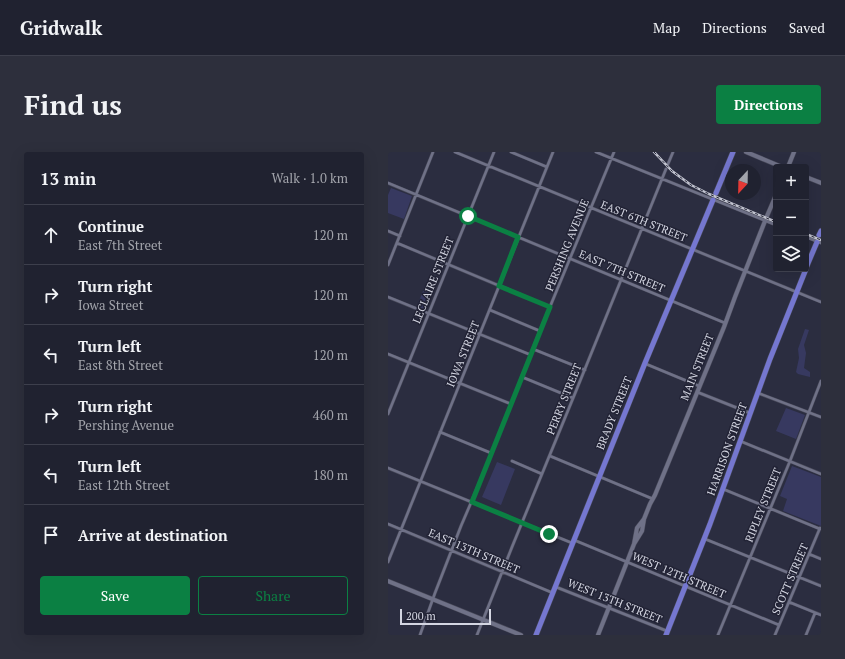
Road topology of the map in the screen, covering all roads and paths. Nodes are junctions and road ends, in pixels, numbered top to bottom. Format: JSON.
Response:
{"nodes":[{"id":1,"x":434,"y":152,"type":"edge"},
{"id":2,"x":455,"y":152,"type":"edge"},
{"id":3,"x":494,"y":152,"type":"edge"},
{"id":4,"x":511,"y":152,"type":"edge"},
{"id":5,"x":553,"y":152,"type":"edge"},
{"id":6,"x":596,"y":152,"type":"edge"},
{"id":7,"x":614,"y":152,"type":"edge"},
{"id":8,"x":673,"y":152,"type":"edge"},
{"id":9,"x":733,"y":152,"type":"edge"},
{"id":10,"x":746,"y":152,"type":"edge"},
{"id":11,"x":794,"y":152,"type":"edge"},
{"id":12,"x":611,"y":158,"type":"junction"},
{"id":13,"x":668,"y":164,"type":"dead end"},
{"id":14,"x":775,"y":164,"type":"edge"},
{"id":15,"x":789,"y":164,"type":"edge"},
{"id":16,"x":488,"y":166,"type":"junction"},
{"id":17,"x":547,"y":166,"type":"junction"},
{"id":18,"x":666,"y":170,"type":"dead end"},
{"id":19,"x":809,"y":178,"type":"edge"},
{"id":20,"x":662,"y":179,"type":"junction"},
{"id":21,"x":388,"y":183,"type":"edge"},
{"id":22,"x":821,"y":183,"type":"edge"},
{"id":23,"x":539,"y":187,"type":"junction"},
{"id":24,"x":716,"y":192,"type":"dead end"},
{"id":25,"x":416,"y":194,"type":"junction"},
{"id":26,"x":713,"y":200,"type":"junction"},
{"id":27,"x":774,"y":200,"type":"edge"},
{"id":28,"x":591,"y":208,"type":"junction"},
{"id":29,"x":468,"y":216,"type":"junction"},
{"id":30,"x":767,"y":216,"type":"dead end"},
{"id":31,"x":765,"y":221,"type":"junction"},
{"id":32,"x":773,"y":224,"type":"edge"},
{"id":33,"x":642,"y":229,"type":"junction"},
{"id":34,"x":388,"y":232,"type":"edge"},
{"id":35,"x":400,"y":236,"type":"junction"},
{"id":36,"x":518,"y":237,"type":"junction"},
{"id":37,"x":809,"y":238,"type":"edge"},
{"id":38,"x":397,"y":243,"type":"junction"},
{"id":39,"x":819,"y":243,"type":"edge"},
{"id":40,"x":693,"y":250,"type":"junction"},
{"id":41,"x":570,"y":258,"type":"junction"},
{"id":42,"x":809,"y":263,"type":"edge"},
{"id":43,"x":388,"y":265,"type":"edge"},
{"id":44,"x":448,"y":265,"type":"junction"},
{"id":45,"x":745,"y":271,"type":"junction"},
{"id":46,"x":805,"y":272,"type":"edge"},
{"id":47,"x":621,"y":279,"type":"junction"},
{"id":48,"x":499,"y":286,"type":"junction"},
{"id":49,"x":796,"y":292,"type":"junction"},
{"id":50,"x":388,"y":297,"type":"edge"},
{"id":51,"x":671,"y":300,"type":"junction"},
{"id":52,"x":821,"y":302,"type":"edge"},
{"id":53,"x":550,"y":307,"type":"junction"},
{"id":54,"x":490,"y":310,"type":"junction"},
{"id":55,"x":428,"y":314,"type":"junction"},
{"id":56,"x":725,"y":323,"type":"junction"},
{"id":57,"x":540,"y":331,"type":"junction"},
{"id":58,"x":480,"y":335,"type":"junction"},
{"id":59,"x":533,"y":349,"type":"junction"},
{"id":60,"x":388,"y":354,"type":"edge"},
{"id":61,"x":531,"y":355,"type":"junction"},
{"id":62,"x":409,"y":363,"type":"junction"},
{"id":63,"x":645,"y":363,"type":"junction"},
{"id":64,"x":584,"y":370,"type":"junction"},
{"id":65,"x":522,"y":377,"type":"junction"},
{"id":66,"x":821,"y":381,"type":"edge"},
{"id":67,"x":460,"y":383,"type":"junction"},
{"id":68,"x":700,"y":386,"type":"junction"},
{"id":69,"x":697,"y":392,"type":"junction"},
{"id":70,"x":758,"y":393,"type":"junction"},
{"id":71,"x":573,"y":398,"type":"junction"},
{"id":72,"x":511,"y":404,"type":"junction"},
{"id":73,"x":388,"y":412,"type":"edge"},
{"id":74,"x":809,"y":412,"type":"junction"},
{"id":75,"x":750,"y":413,"type":"junction"},
{"id":76,"x":821,"y":417,"type":"edge"},
{"id":77,"x":440,"y":432,"type":"junction"},
{"id":78,"x":740,"y":441,"type":"junction"},
{"id":79,"x":492,"y":453,"type":"junction"},
{"id":80,"x":550,"y":456,"type":"junction"},
{"id":81,"x":512,"y":461,"type":"dead end"},
{"id":82,"x":790,"y":461,"type":"junction"},
{"id":83,"x":388,"y":468,"type":"edge"},
{"id":84,"x":542,"y":474,"type":"junction"},
{"id":85,"x":821,"y":474,"type":"edge"},
{"id":86,"x":599,"y":476,"type":"junction"},
{"id":87,"x":420,"y":481,"type":"junction"},
{"id":88,"x":723,"y":489,"type":"junction"},
{"id":89,"x":652,"y":499,"type":"junction"},
{"id":90,"x":472,"y":502,"type":"junction"},
{"id":91,"x":770,"y":509,"type":"junction"},
{"id":92,"x":522,"y":523,"type":"junction"},
{"id":93,"x":388,"y":524,"type":"edge"},
{"id":94,"x":401,"y":529,"type":"junction"},
{"id":95,"x":820,"y":529,"type":"edge"},
{"id":96,"x":705,"y":538,"type":"junction"},
{"id":97,"x":573,"y":541,"type":"junction"},
{"id":98,"x":452,"y":551,"type":"junction"},
{"id":99,"x":809,"y":554,"type":"junction"},
{"id":100,"x":750,"y":557,"type":"junction"},
{"id":101,"x":821,"y":559,"type":"edge"},
{"id":102,"x":388,"y":562,"type":"edge"},
{"id":103,"x":627,"y":562,"type":"junction"},
{"id":104,"x":502,"y":572,"type":"junction"},
{"id":105,"x":800,"y":577,"type":"junction"},
{"id":106,"x":388,"y":581,"type":"edge"},
{"id":107,"x":556,"y":586,"type":"junction"},
{"id":108,"x":821,"y":586,"type":"edge"},
{"id":109,"x":686,"y":587,"type":"junction"},
{"id":110,"x":553,"y":593,"type":"junction"},
{"id":111,"x":433,"y":599,"type":"junction"},
{"id":112,"x":789,"y":602,"type":"junction"},
{"id":113,"x":730,"y":605,"type":"junction"},
{"id":114,"x":609,"y":608,"type":"junction"},
{"id":115,"x":816,"y":613,"type":"junction"},
{"id":116,"x":821,"y":615,"type":"edge"},
{"id":117,"x":483,"y":620,"type":"junction"},
{"id":118,"x":779,"y":625,"type":"junction"},
{"id":119,"x":667,"y":633,"type":"edge"},
{"id":120,"x":539,"y":634,"type":"edge"},
{"id":121,"x":420,"y":635,"type":"edge"},
{"id":122,"x":478,"y":635,"type":"edge"},
{"id":123,"x":521,"y":635,"type":"edge"},
{"id":124,"x":598,"y":635,"type":"edge"},
{"id":125,"x":718,"y":635,"type":"edge"},
{"id":126,"x":775,"y":635,"type":"edge"},
{"id":127,"x":806,"y":635,"type":"edge"}],
"edges":[{"from":1,"to":25,"type":"street"},
{"from":2,"to":16,"type":"street","name":"EAST 6TH STREET"},
{"from":3,"to":16,"type":"street","name":"LECLAIRE STREET"},
{"from":4,"to":17,"type":"street"},
{"from":5,"to":17,"type":"street","name":"IOWA STREET"},
{"from":6,"to":12,"type":"street"},
{"from":7,"to":12,"type":"street","name":"PERSHING AVENUE"},
{"from":8,"to":13,"type":"street"},
{"from":9,"to":24,"type":"highway"},
{"from":10,"to":14,"type":"street"},
{"from":11,"to":15,"type":"street"},
{"from":12,"to":20,"type":"street"},
{"from":12,"to":28,"type":"street","name":"PERSHING AVENUE"},
{"from":16,"to":23,"type":"street","name":"EAST 6TH STREET"},
{"from":16,"to":29,"type":"street","name":"LECLAIRE STREET"},
{"from":17,"to":23,"type":"street","name":"IOWA STREET"},
{"from":18,"to":20,"type":"street","name":"PERRY STREET"},
{"from":19,"to":22,"type":"street"},
{"from":20,"to":26,"type":"street"},
{"from":20,"to":33,"type":"street","name":"PERRY STREET"},
{"from":21,"to":25,"type":"street","name":"EAST 7TH STREET"},
{"from":23,"to":28,"type":"street","name":"EAST 6TH STREET"},
{"from":23,"to":36,"type":"street","name":"IOWA STREET"},
{"from":25,"to":29,"type":"street","name":"EAST 7TH STREET"},
{"from":25,"to":35,"type":"street"},
{"from":26,"to":31,"type":"street"},
{"from":26,"to":40,"type":"highway","name":"BRADY STREET"},
{"from":27,"to":30,"type":"street"},
{"from":28,"to":33,"type":"street","name":"EAST 6TH STREET"},
{"from":28,"to":41,"type":"street","name":"PERSHING AVENUE"},
{"from":29,"to":36,"type":"street","name":"EAST 7TH STREET"},
{"from":29,"to":44,"type":"street","name":"LECLAIRE STREET"},
{"from":31,"to":32,"type":"street"},
{"from":31,"to":45,"type":"street","name":"MAIN STREET"},
{"from":33,"to":40,"type":"street","name":"EAST 6TH STREET"},
{"from":33,"to":47,"type":"street","name":"PERRY STREET"},
{"from":34,"to":35,"type":"street"},
{"from":35,"to":38,"type":"street"},
{"from":36,"to":41,"type":"street","name":"EAST 7TH STREET"},
{"from":36,"to":48,"type":"street","name":"IOWA STREET"},
{"from":37,"to":39,"type":"street"},
{"from":38,"to":43,"type":"street"},
{"from":38,"to":44,"type":"street"},
{"from":39,"to":42,"type":"highway","name":"HARRISON STREET"},
{"from":40,"to":45,"type":"street","name":"EAST 6TH STREET"},
{"from":40,"to":51,"type":"highway","name":"BRADY STREET"},
{"from":41,"to":47,"type":"street","name":"EAST 7TH STREET"},
{"from":41,"to":53,"type":"street","name":"PERSHING AVENUE"},
{"from":44,"to":48,"type":"street"},
{"from":44,"to":55,"type":"street","name":"LECLAIRE STREET"},
{"from":45,"to":49,"type":"street","name":"EAST 6TH STREET"},
{"from":45,"to":56,"type":"street","name":"MAIN STREET"},
{"from":46,"to":49,"type":"highway","name":"HARRISON STREET"},
{"from":47,"to":51,"type":"street","name":"EAST 7TH STREET"},
{"from":47,"to":64,"type":"street","name":"PERRY STREET"},
{"from":48,"to":53,"type":"street"},
{"from":48,"to":54,"type":"street","name":"IOWA STREET"},
{"from":49,"to":52,"type":"street","name":"EAST 6TH STREET"},
{"from":49,"to":70,"type":"highway","name":"HARRISON STREET"},
{"from":50,"to":55,"type":"street"},
{"from":51,"to":56,"type":"street","name":"EAST 7TH STREET"},
{"from":51,"to":63,"type":"highway","name":"BRADY STREET"},
{"from":53,"to":57,"type":"street","name":"PERSHING AVENUE"},
{"from":54,"to":57,"type":"street"},
{"from":54,"to":58,"type":"street","name":"IOWA STREET"},
{"from":55,"to":58,"type":"street"},
{"from":55,"to":62,"type":"street","name":"LECLAIRE STREET"},
{"from":56,"to":68,"type":"street","name":"MAIN STREET"},
{"from":57,"to":59,"type":"street","name":"PERSHING AVENUE"},
{"from":58,"to":61,"type":"street"},
{"from":58,"to":67,"type":"street","name":"IOWA STREET"},
{"from":59,"to":61,"type":"street","name":"PERSHING AVENUE"},
{"from":59,"to":64,"type":"street"},
{"from":60,"to":62,"type":"street"},
{"from":61,"to":65,"type":"street","name":"PERSHING AVENUE"},
{"from":62,"to":67,"type":"street"},
{"from":62,"to":73,"type":"street","name":"LECLAIRE STREET"},
{"from":63,"to":68,"type":"street"},
{"from":63,"to":86,"type":"highway","name":"BRADY STREET"},
{"from":64,"to":71,"type":"street","name":"PERRY STREET"},
{"from":65,"to":71,"type":"street"},
{"from":65,"to":72,"type":"street","name":"PERSHING AVENUE"},
{"from":66,"to":74,"type":"street","name":"RIPLEY STREET"},
{"from":67,"to":72,"type":"street"},
{"from":67,"to":77,"type":"street","name":"IOWA STREET"},
{"from":68,"to":69,"type":"street","name":"MAIN STREET"},
{"from":69,"to":75,"type":"street"},
{"from":69,"to":89,"type":"street","name":"MAIN STREET"},
{"from":70,"to":74,"type":"street"},
{"from":70,"to":75,"type":"highway","name":"HARRISON STREET"},
{"from":71,"to":80,"type":"street","name":"PERRY STREET"},
{"from":72,"to":79,"type":"street","name":"PERSHING AVENUE"},
{"from":74,"to":76,"type":"street"},
{"from":74,"to":82,"type":"street","name":"RIPLEY STREET"},
{"from":75,"to":78,"type":"highway","name":"HARRISON STREET"},
{"from":77,"to":79,"type":"street"},
{"from":77,"to":87,"type":"street","name":"IOWA STREET"},
{"from":78,"to":82,"type":"street"},
{"from":78,"to":88,"type":"highway","name":"HARRISON STREET"},
{"from":79,"to":90,"type":"street","name":"PERSHING AVENUE"},
{"from":80,"to":84,"type":"street","name":"PERRY STREET"},
{"from":80,"to":86,"type":"street"},
{"from":81,"to":84,"type":"street"},
{"from":82,"to":85,"type":"street"},
{"from":82,"to":91,"type":"street","name":"RIPLEY STREET"},
{"from":83,"to":87,"type":"street","name":"WEST 12TH STREET"},
{"from":84,"to":92,"type":"street","name":"PERRY STREET"},
{"from":86,"to":89,"type":"street"},
{"from":86,"to":97,"type":"highway","name":"BRADY STREET"},
{"from":87,"to":90,"type":"street","name":"WEST 12TH STREET"},
{"from":87,"to":94,"type":"street","name":"IOWA STREET"},
{"from":88,"to":91,"type":"street"},
{"from":88,"to":96,"type":"highway","name":"HARRISON STREET"},
{"from":89,"to":103,"type":"street","name":"MAIN STREET"},
{"from":90,"to":92,"type":"street","name":"WEST 12TH STREET"},
{"from":90,"to":98,"type":"street","name":"PERSHING AVENUE"},
{"from":91,"to":95,"type":"street"},
{"from":91,"to":100,"type":"street","name":"RIPLEY STREET"},
{"from":92,"to":97,"type":"street","name":"WEST 12TH STREET"},
{"from":92,"to":104,"type":"street","name":"PERRY STREET"},
{"from":93,"to":94,"type":"street","name":"EAST 13TH STREET"},
{"from":94,"to":98,"type":"street","name":"EAST 13TH STREET"},
{"from":94,"to":102,"type":"street","name":"IOWA STREET"},
{"from":95,"to":99,"type":"street","name":"SCOTT STREET"},
{"from":96,"to":100,"type":"street"},
{"from":96,"to":109,"type":"highway","name":"HARRISON STREET"},
{"from":97,"to":103,"type":"street","name":"WEST 12TH STREET"},
{"from":97,"to":107,"type":"highway","name":"BRADY STREET"},
{"from":98,"to":104,"type":"street","name":"EAST 13TH STREET"},
{"from":98,"to":111,"type":"street","name":"PERSHING AVENUE"},
{"from":99,"to":101,"type":"street"},
{"from":99,"to":105,"type":"street","name":"SCOTT STREET"},
{"from":100,"to":105,"type":"street"},
{"from":100,"to":113,"type":"street","name":"RIPLEY STREET"},
{"from":103,"to":109,"type":"street","name":"WEST 12TH STREET"},
{"from":103,"to":114,"type":"street","name":"MAIN STREET"},
{"from":104,"to":110,"type":"street","name":"EAST 13TH STREET"},
{"from":104,"to":117,"type":"street","name":"PERRY STREET"},
{"from":105,"to":108,"type":"street"},
{"from":105,"to":112,"type":"street","name":"SCOTT STREET"},
{"from":106,"to":111,"type":"street"},
{"from":107,"to":110,"type":"highway","name":"BRADY STREET"},
{"from":107,"to":114,"type":"street","name":"WEST 13TH STREET"},
{"from":109,"to":113,"type":"street","name":"WEST 12TH STREET"},
{"from":109,"to":119,"type":"highway","name":"HARRISON STREET"},
{"from":110,"to":120,"type":"highway","name":"BRADY STREET"},
{"from":111,"to":117,"type":"street"},
{"from":111,"to":121,"type":"street","name":"PERSHING AVENUE"},
{"from":112,"to":115,"type":"street"},
{"from":112,"to":118,"type":"street","name":"SCOTT STREET"},
{"from":113,"to":118,"type":"street","name":"WEST 12TH STREET"},
{"from":113,"to":125,"type":"street","name":"RIPLEY STREET"},
{"from":114,"to":119,"type":"street","name":"WEST 13TH STREET"},
{"from":114,"to":124,"type":"street","name":"MAIN STREET"},
{"from":115,"to":116,"type":"street"},
{"from":115,"to":127,"type":"street"},
{"from":117,"to":122,"type":"street","name":"PERRY STREET"},
{"from":117,"to":123,"type":"street"},
{"from":118,"to":126,"type":"street","name":"SCOTT STREET"}]}
